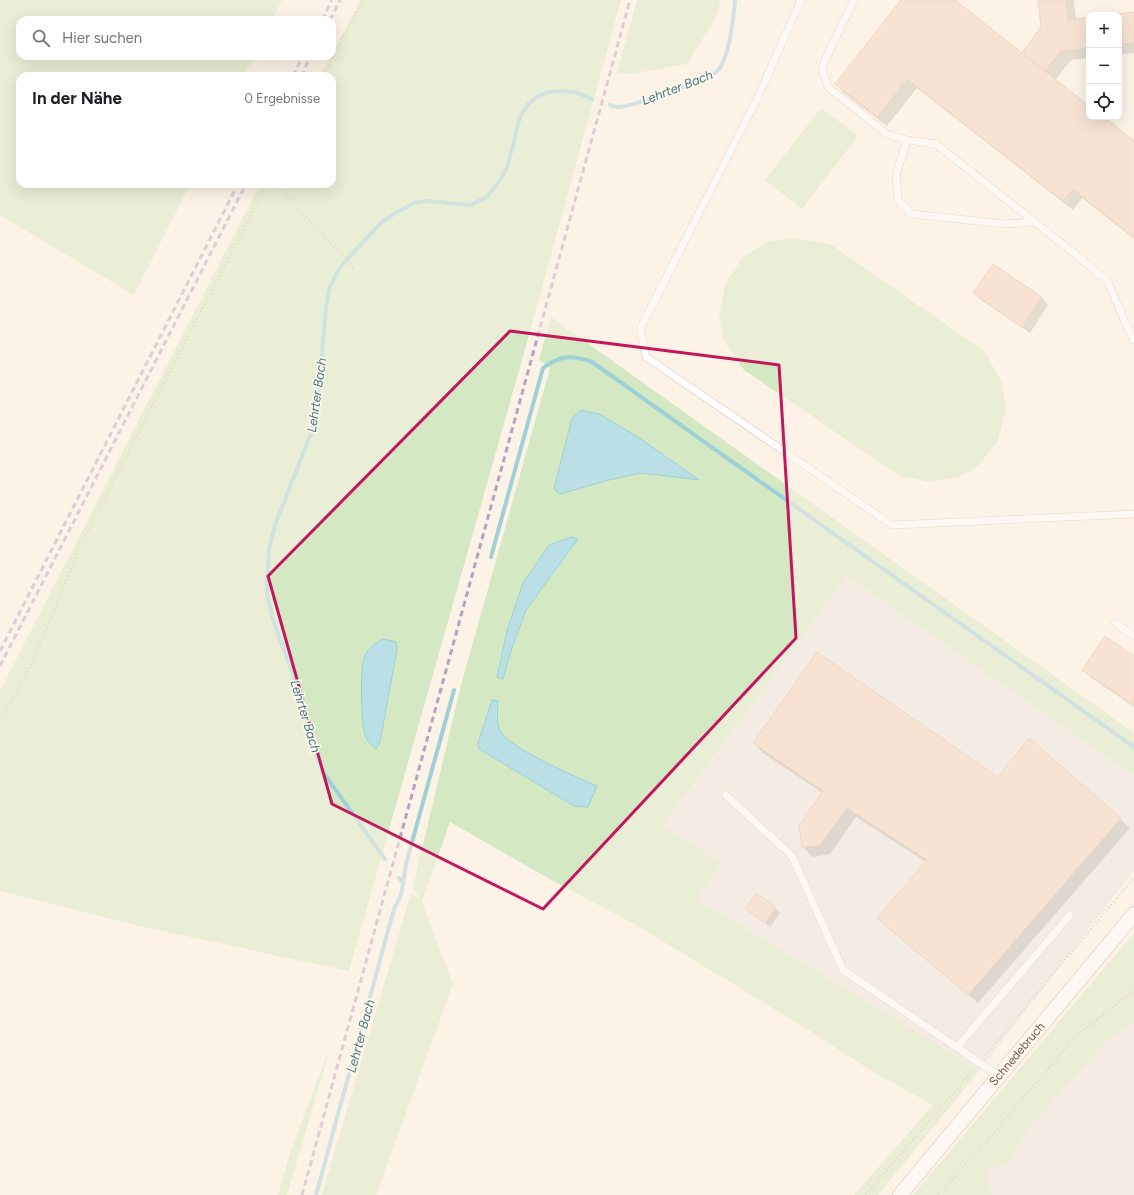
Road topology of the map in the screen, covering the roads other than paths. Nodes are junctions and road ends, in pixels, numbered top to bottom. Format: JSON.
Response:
{"nodes":[{"id":1,"x":801,"y":0,"type":"edge"},
{"id":2,"x":854,"y":0,"type":"edge"},
{"id":3,"x":906,"y":140,"type":"junction"},
{"id":4,"x":1035,"y":222,"type":"junction"},
{"id":5,"x":1134,"y":340,"type":"edge"},
{"id":6,"x":1134,"y":514,"type":"edge"},
{"id":7,"x":1115,"y":623,"type":"dead end"},
{"id":8,"x":1134,"y":636,"type":"edge"},
{"id":9,"x":726,"y":795,"type":"dead end"},
{"id":10,"x":1134,"y":914,"type":"edge"},
{"id":11,"x":1070,"y":915,"type":"dead end"},
{"id":12,"x":957,"y":1048,"type":"junction"},
{"id":13,"x":999,"y":1076,"type":"junction"},
{"id":14,"x":900,"y":1195,"type":"edge"}],
"edges":[{"from":1,"to":6,"type":"lane"},
{"from":2,"to":3,"type":"lane"},
{"from":3,"to":4,"type":"lane"},
{"from":3,"to":4,"type":"lane"},
{"from":4,"to":5,"type":"lane"},
{"from":7,"to":8,"type":"lane"},
{"from":9,"to":12,"type":"lane"},
{"from":10,"to":13,"type":"street","name":"Schnedebruch"},
{"from":11,"to":12,"type":"lane"},
{"from":12,"to":13,"type":"lane"},
{"from":13,"to":14,"type":"street","name":"Schnedebruch"}]}
